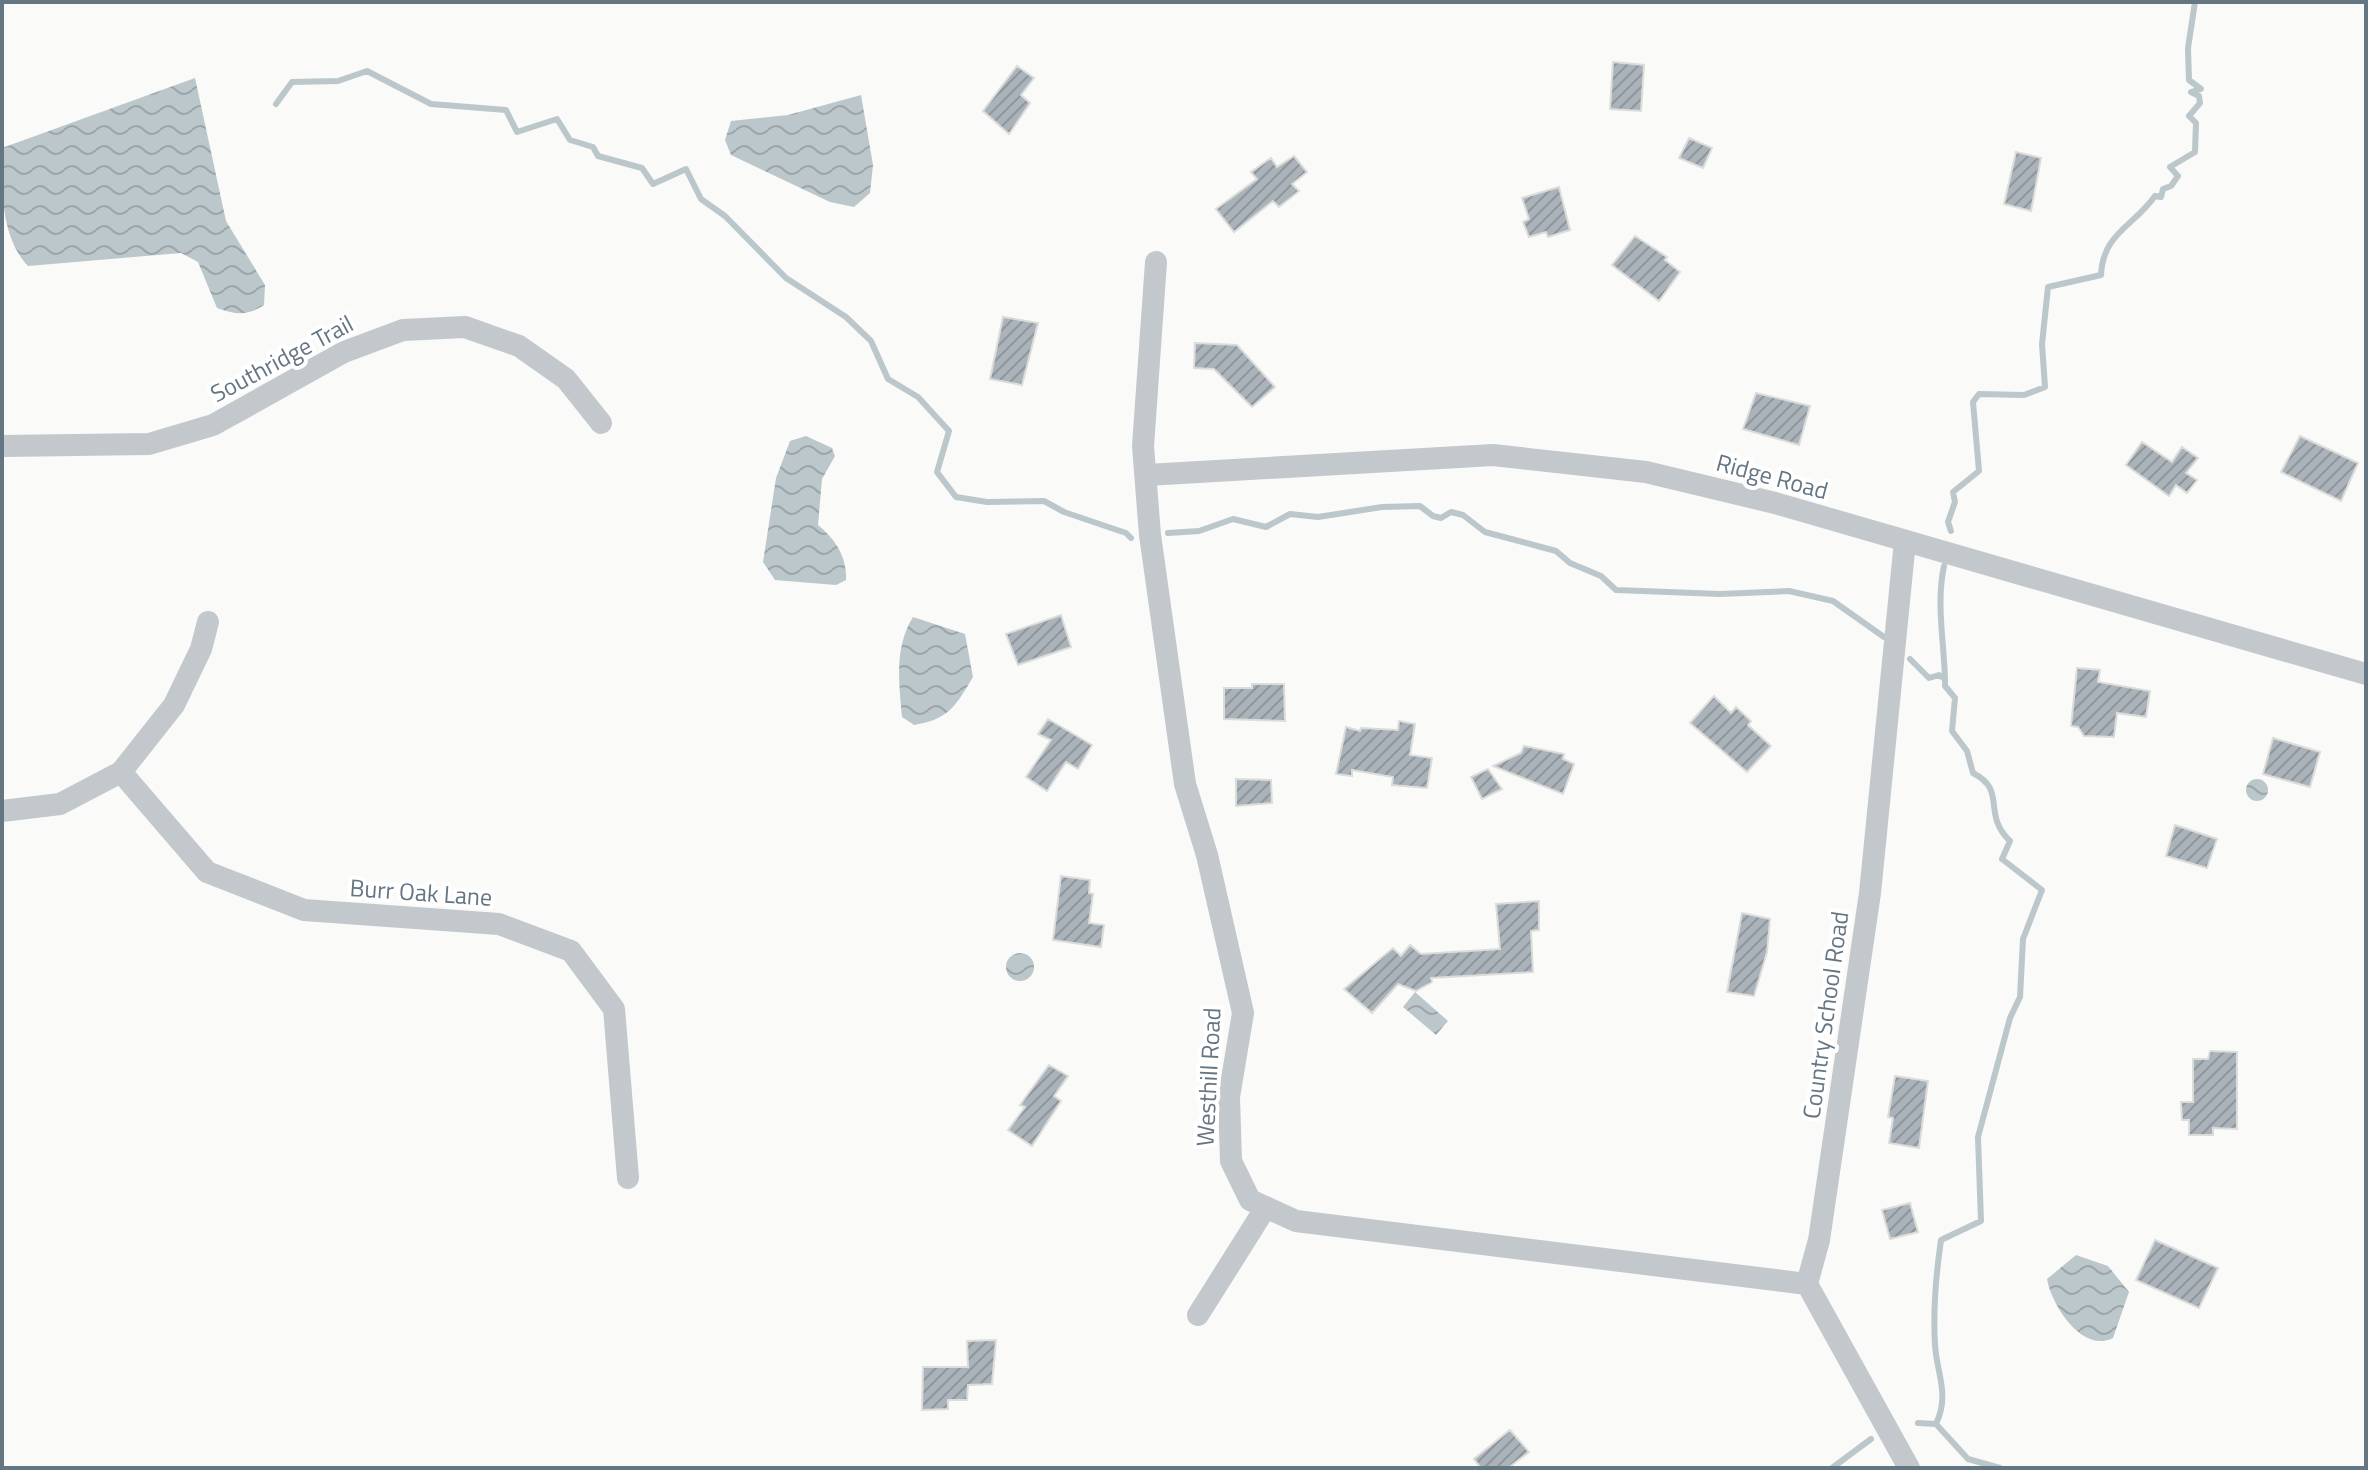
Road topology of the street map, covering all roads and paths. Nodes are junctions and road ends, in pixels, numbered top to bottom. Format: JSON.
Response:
{"nodes":[{"id":1,"x":1156,"y":262,"type":"dead end"},
{"id":2,"x":601,"y":423,"type":"dead end"},
{"id":3,"x":2,"y":446,"type":"edge"},
{"id":4,"x":1147,"y":475,"type":"junction"},
{"id":5,"x":1905,"y":541,"type":"junction"},
{"id":6,"x":208,"y":622,"type":"dead end"},
{"id":7,"x":2366,"y":674,"type":"edge"},
{"id":8,"x":121,"y":772,"type":"junction"},
{"id":9,"x":2,"y":811,"type":"edge"},
{"id":10,"x":628,"y":1178,"type":"dead end"},
{"id":11,"x":1266,"y":1207,"type":"junction"},
{"id":12,"x":1807,"y":1284,"type":"junction"},
{"id":13,"x":1198,"y":1315,"type":"dead end"},
{"id":14,"x":1909,"y":1468,"type":"edge"}],
"edges":[{"from":1,"to":4,"type":"street","name":"Westhill Road"},
{"from":2,"to":3,"type":"street","name":"Southridge Trail"},
{"from":4,"to":5,"type":"street","name":"Ridge Road"},
{"from":4,"to":11,"type":"street","name":"Westhill Road"},
{"from":5,"to":7,"type":"street","name":"Ridge Road"},
{"from":5,"to":12,"type":"street","name":"Country School Road"},
{"from":6,"to":8,"type":"street"},
{"from":8,"to":9,"type":"street"},
{"from":8,"to":10,"type":"street","name":"Burr Oak Lane"},
{"from":11,"to":12,"type":"street","name":"Westhill Road"},
{"from":11,"to":13,"type":"street"},
{"from":12,"to":14,"type":"street"}]}
